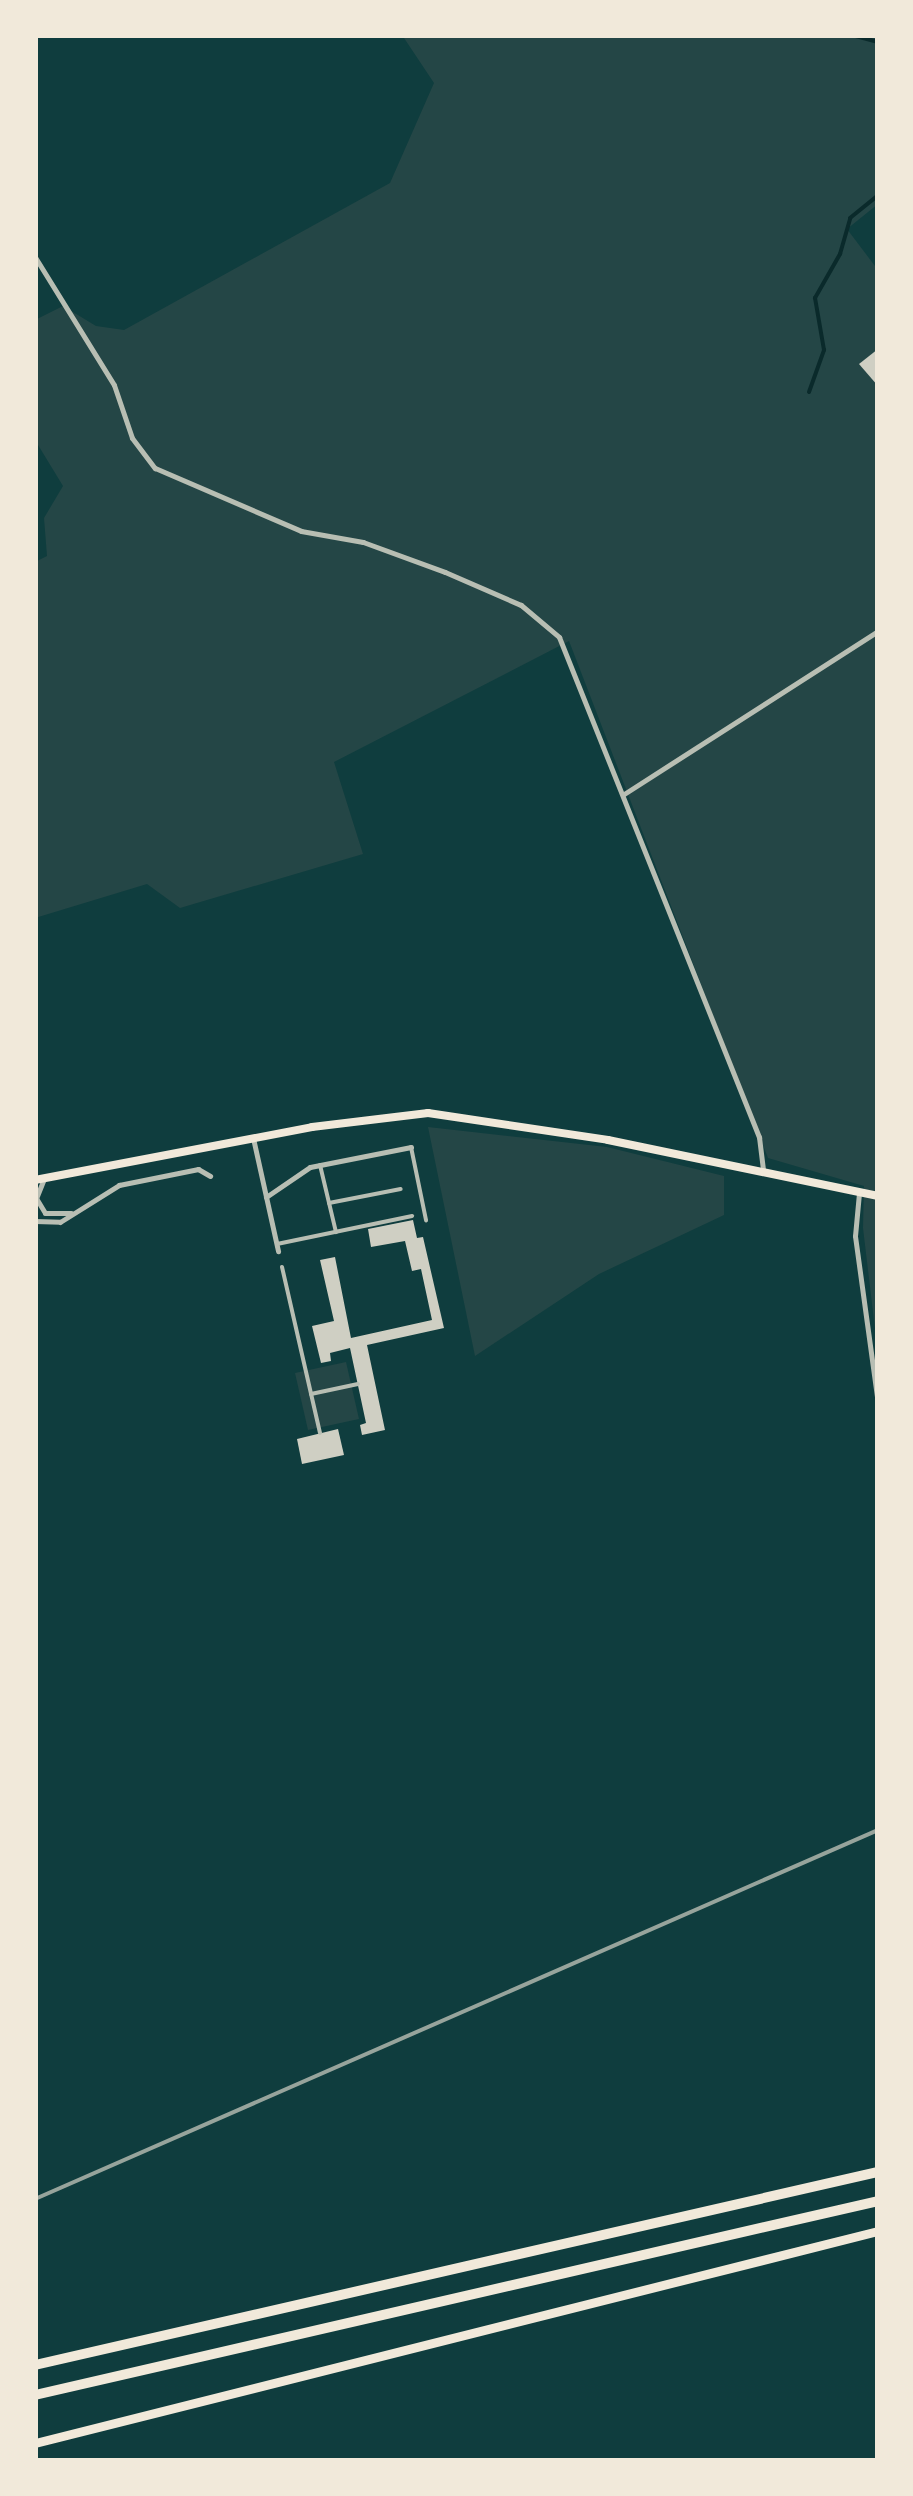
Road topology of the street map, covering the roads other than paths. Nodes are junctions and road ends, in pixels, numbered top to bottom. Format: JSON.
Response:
{"nodes":[{"id":1,"x":35,"y":258,"type":"edge"},
{"id":2,"x":878,"y":631,"type":"edge"},
{"id":3,"x":624,"y":794,"type":"junction"},
{"id":4,"x":253,"y":1138,"type":"junction"},
{"id":5,"x":411,"y":1147,"type":"joint"},
{"id":6,"x":320,"y":1166,"type":"junction"},
{"id":7,"x":763,"y":1170,"type":"junction"},
{"id":8,"x":210,"y":1176,"type":"dead end"},
{"id":9,"x":40,"y":1179,"type":"edge"},
{"id":10,"x":401,"y":1188,"type":"dead end"},
{"id":11,"x":859,"y":1192,"type":"junction"},
{"id":12,"x":878,"y":1196,"type":"edge"},
{"id":13,"x":266,"y":1197,"type":"junction"},
{"id":14,"x":35,"y":1198,"type":"edge"},
{"id":15,"x":329,"y":1203,"type":"junction"},
{"id":16,"x":79,"y":1211,"type":"junction"},
{"id":17,"x":412,"y":1216,"type":"dead end"},
{"id":18,"x":424,"y":1216,"type":"dead end"},
{"id":19,"x":35,"y":1221,"type":"edge"},
{"id":20,"x":336,"y":1232,"type":"junction"},
{"id":21,"x":278,"y":1247,"type":"joint"},
{"id":22,"x":282,"y":1267,"type":"dead end"},
{"id":23,"x":358,"y":1384,"type":"dead end"},
{"id":24,"x":311,"y":1394,"type":"junction"},
{"id":25,"x":878,"y":1404,"type":"edge"},
{"id":26,"x":320,"y":1433,"type":"dead end"},
{"id":27,"x":878,"y":2172,"type":"edge"},
{"id":28,"x":878,"y":2201,"type":"edge"},
{"id":29,"x":878,"y":2231,"type":"edge"},
{"id":30,"x":35,"y":2365,"type":"edge"},
{"id":31,"x":35,"y":2395,"type":"edge"},
{"id":32,"x":35,"y":2443,"type":"edge"}],
"edges":[{"from":1,"to":3,"type":"street"},
{"from":2,"to":3,"type":"street"},
{"from":3,"to":7,"type":"street"},
{"from":4,"to":7,"type":"main road"},
{"from":4,"to":9,"type":"main road"},
{"from":4,"to":13,"type":"street"},
{"from":5,"to":6,"type":"street"},
{"from":5,"to":18,"type":"street"},
{"from":6,"to":13,"type":"street"},
{"from":6,"to":15,"type":"street"},
{"from":7,"to":11,"type":"main road"},
{"from":8,"to":16,"type":"street"},
{"from":9,"to":14,"type":"street"},
{"from":10,"to":15,"type":"street"},
{"from":11,"to":12,"type":"main road"},
{"from":11,"to":25,"type":"street"},
{"from":13,"to":21,"type":"street"},
{"from":14,"to":16,"type":"street"},
{"from":15,"to":20,"type":"street"},
{"from":16,"to":19,"type":"street"},
{"from":17,"to":20,"type":"street"},
{"from":20,"to":21,"type":"street"},
{"from":22,"to":24,"type":"street"},
{"from":23,"to":24,"type":"street"},
{"from":24,"to":26,"type":"street"},
{"from":27,"to":30,"type":"highway"},
{"from":28,"to":31,"type":"highway"},
{"from":29,"to":32,"type":"highway"}]}
